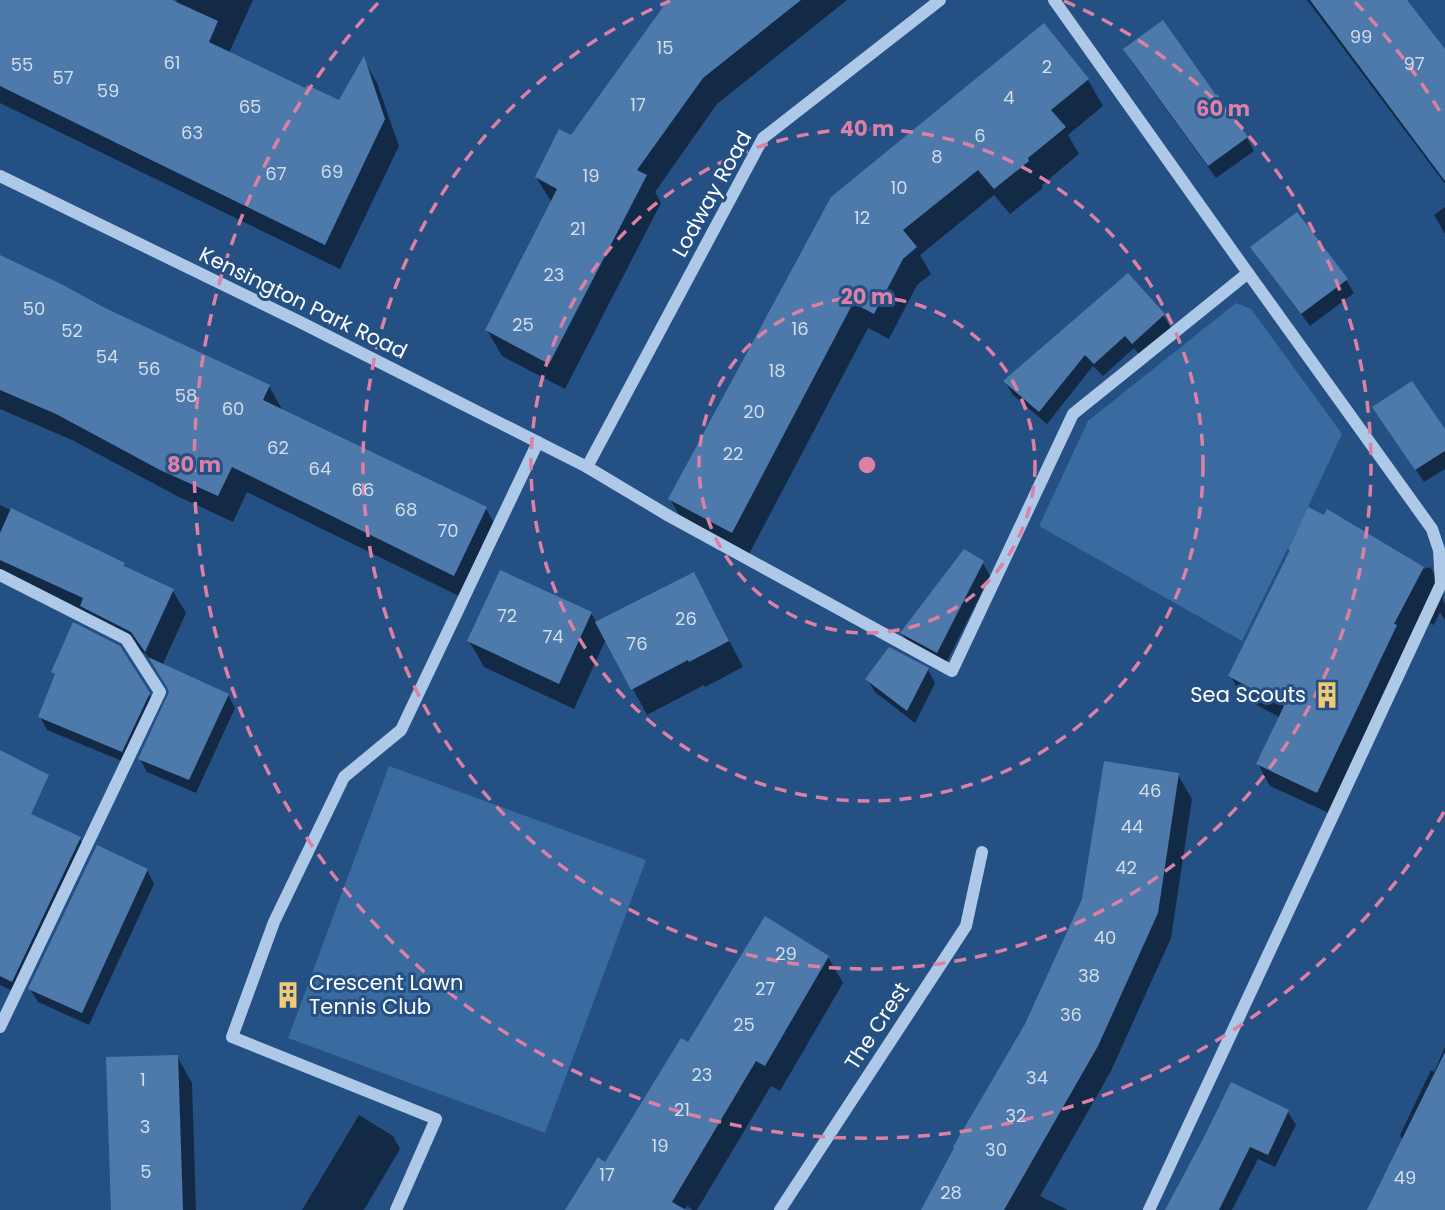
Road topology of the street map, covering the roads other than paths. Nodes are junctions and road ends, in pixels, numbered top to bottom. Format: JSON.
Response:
{"nodes":[{"id":1,"x":940,"y":0,"type":"edge"},
{"id":2,"x":1054,"y":0,"type":"edge"},
{"id":3,"x":0,"y":176,"type":"edge"},
{"id":4,"x":1248,"y":273,"type":"junction"},
{"id":5,"x":538,"y":442,"type":"junction"},
{"id":6,"x":587,"y":467,"type":"junction"},
{"id":7,"x":0,"y":575,"type":"edge"},
{"id":8,"x":982,"y":852,"type":"dead end"},
{"id":9,"x":0,"y":1027,"type":"edge"},
{"id":10,"x":396,"y":1210,"type":"edge"},
{"id":11,"x":780,"y":1210,"type":"edge"},
{"id":12,"x":1149,"y":1210,"type":"edge"}],
"edges":[{"from":1,"to":6,"type":"street","name":"Lodway Road"},
{"from":2,"to":4,"type":"street"},
{"from":3,"to":5,"type":"street","name":"Kensington Park Road"},
{"from":4,"to":6,"type":"street","name":"Kensington Park Road"},
{"from":4,"to":12,"type":"street"},
{"from":5,"to":6,"type":"street","name":"Kensington Park Road"},
{"from":5,"to":10,"type":"street"},
{"from":7,"to":9,"type":"street"},
{"from":8,"to":11,"type":"street","name":"The Crest"}]}
